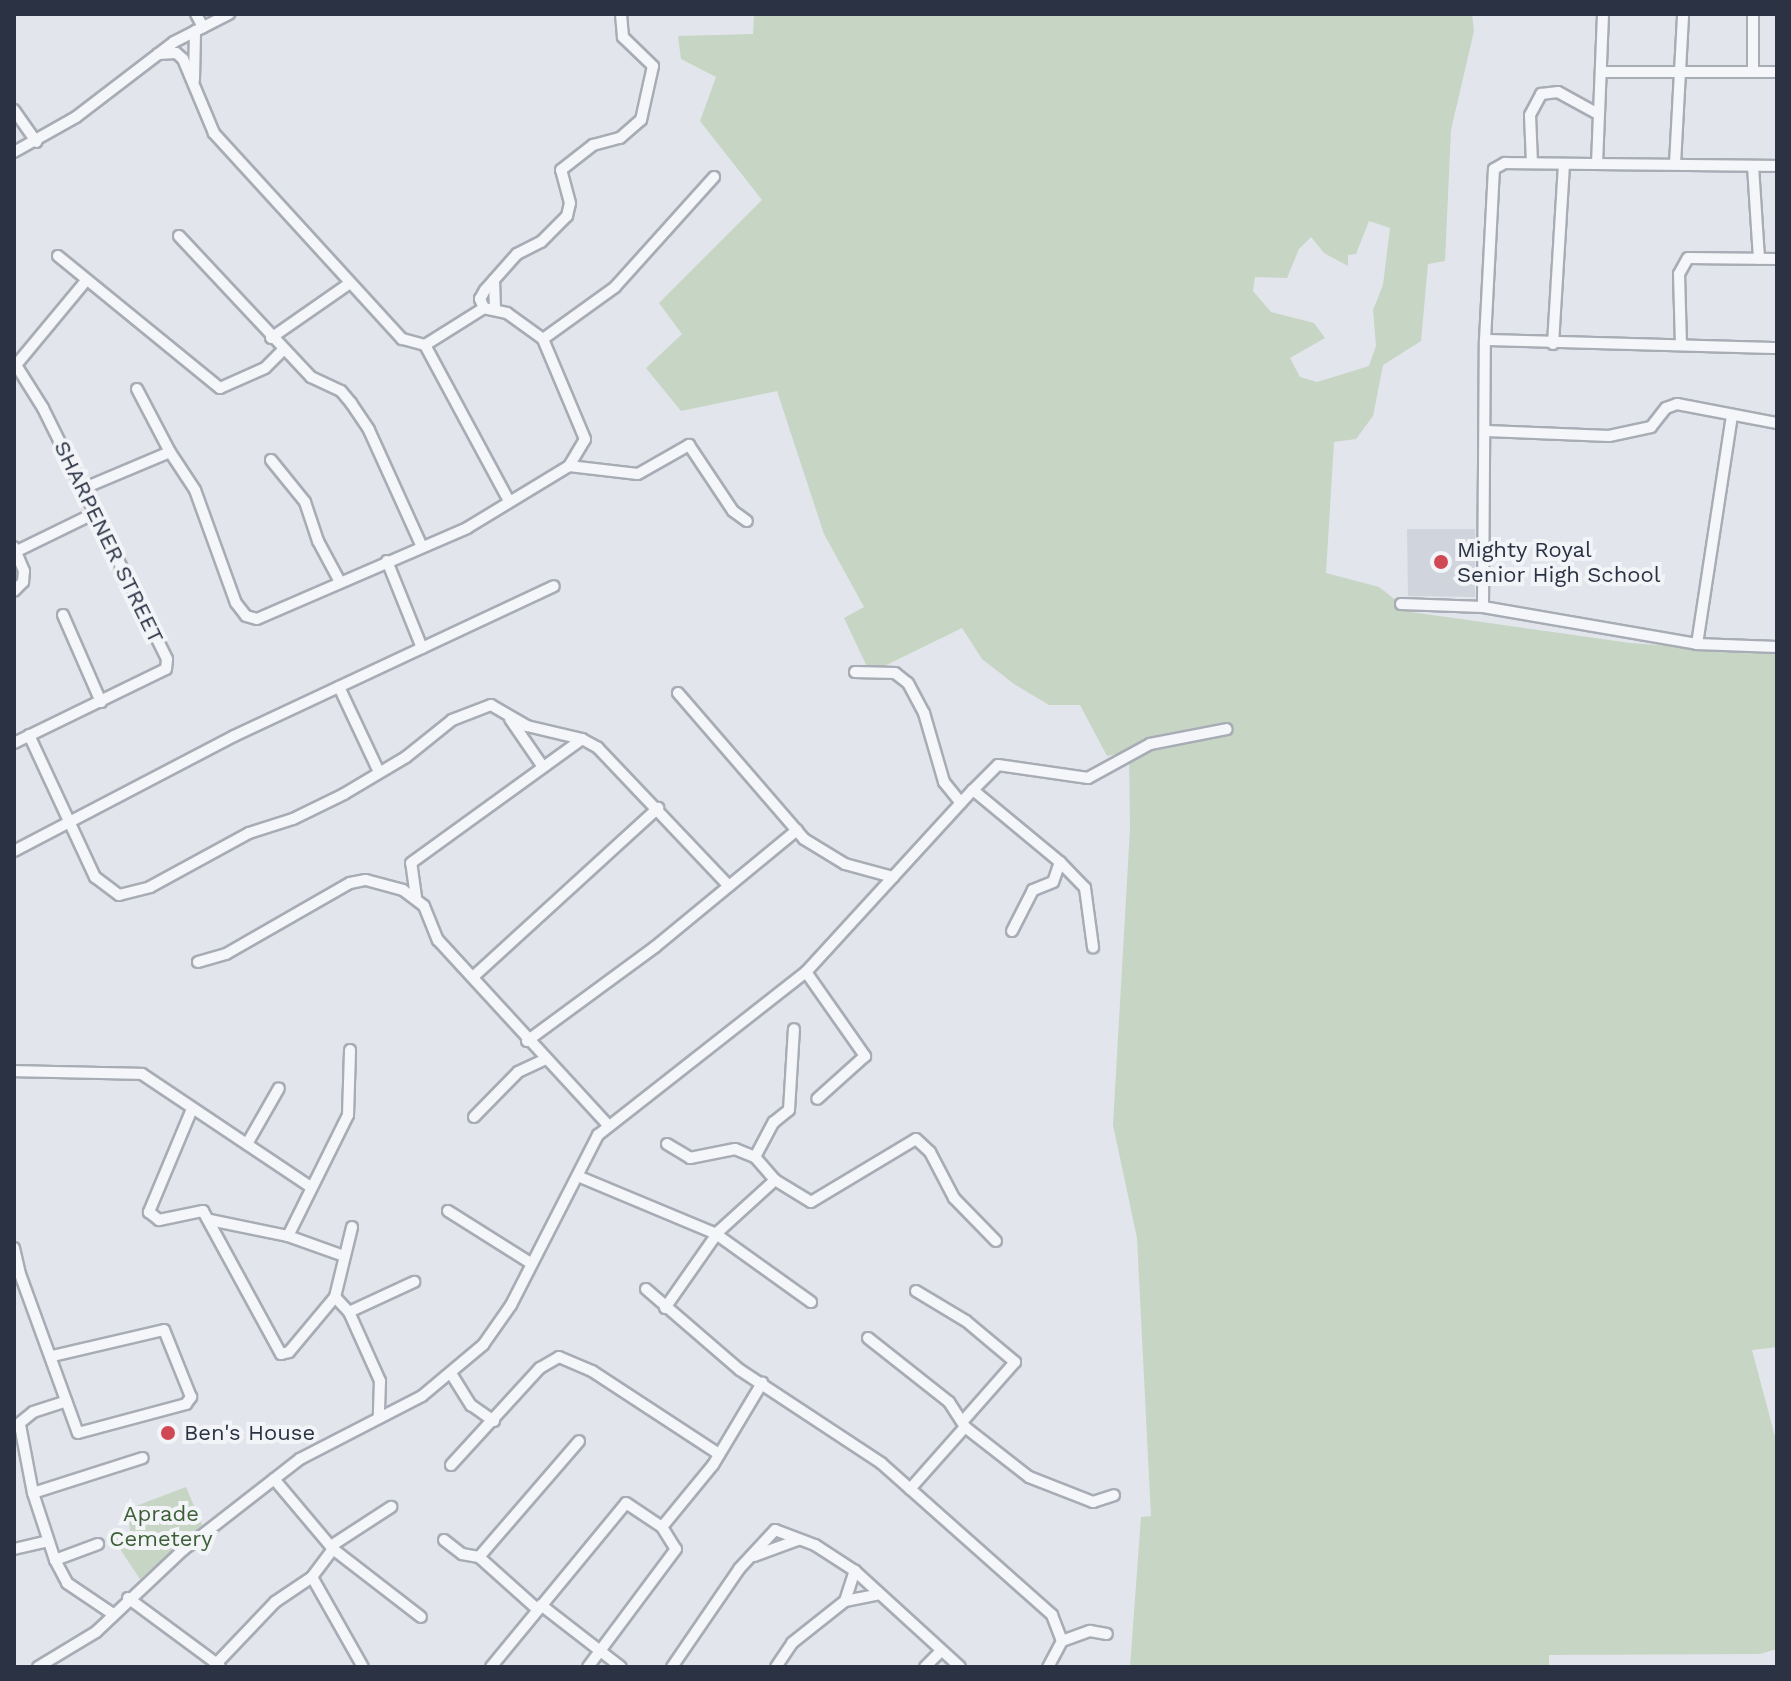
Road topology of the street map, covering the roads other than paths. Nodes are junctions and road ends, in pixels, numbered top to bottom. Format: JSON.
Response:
{"nodes":[{"id":1,"x":196,"y":14,"type":"edge"},
{"id":2,"x":229,"y":14,"type":"edge"},
{"id":3,"x":621,"y":14,"type":"edge"},
{"id":4,"x":1603,"y":14,"type":"edge"},
{"id":5,"x":1683,"y":14,"type":"edge"},
{"id":6,"x":1753,"y":14,"type":"edge"},
{"id":7,"x":199,"y":29,"type":"junction"},
{"id":8,"x":158,"y":54,"type":"junction"},
{"id":9,"x":1753,"y":70,"type":"junction"},
{"id":10,"x":1680,"y":71,"type":"junction"},
{"id":11,"x":1603,"y":72,"type":"junction"},
{"id":12,"x":1777,"y":72,"type":"edge"},
{"id":13,"x":194,"y":82,"type":"junction"},
{"id":14,"x":14,"y":110,"type":"edge"},
{"id":15,"x":1598,"y":114,"type":"junction"},
{"id":16,"x":36,"y":142,"type":"junction"},
{"id":17,"x":14,"y":152,"type":"edge"},
{"id":18,"x":1532,"y":163,"type":"junction"},
{"id":19,"x":1564,"y":164,"type":"junction"},
{"id":20,"x":1597,"y":164,"type":"junction"},
{"id":21,"x":1675,"y":164,"type":"junction"},
{"id":22,"x":1753,"y":166,"type":"junction"},
{"id":23,"x":1777,"y":166,"type":"edge"},
{"id":24,"x":714,"y":177,"type":"dead end"},
{"id":25,"x":179,"y":236,"type":"dead end"},
{"id":26,"x":58,"y":256,"type":"dead end"},
{"id":27,"x":1759,"y":259,"type":"junction"},
{"id":28,"x":1777,"y":259,"type":"edge"},
{"id":29,"x":85,"y":282,"type":"junction"},
{"id":30,"x":350,"y":283,"type":"junction"},
{"id":31,"x":489,"y":308,"type":"junction"},
{"id":32,"x":271,"y":338,"type":"junction"},
{"id":33,"x":543,"y":339,"type":"junction"},
{"id":34,"x":1485,"y":340,"type":"junction"},
{"id":35,"x":1553,"y":344,"type":"junction"},
{"id":36,"x":425,"y":345,"type":"junction"},
{"id":37,"x":1681,"y":345,"type":"junction"},
{"id":38,"x":1777,"y":348,"type":"edge"},
{"id":39,"x":284,"y":349,"type":"junction"},
{"id":40,"x":137,"y":389,"type":"dead end"},
{"id":41,"x":1732,"y":416,"type":"junction"},
{"id":42,"x":1777,"y":423,"type":"edge"},
{"id":43,"x":1487,"y":431,"type":"junction"},
{"id":44,"x":170,"y":452,"type":"junction"},
{"id":45,"x":271,"y":460,"type":"dead end"},
{"id":46,"x":569,"y":466,"type":"junction"},
{"id":47,"x":82,"y":489,"type":"junction"},
{"id":48,"x":509,"y":501,"type":"junction"},
{"id":49,"x":93,"y":514,"type":"junction"},
{"id":50,"x":747,"y":521,"type":"dead end"},
{"id":51,"x":422,"y":547,"type":"junction"},
{"id":52,"x":15,"y":549,"type":"edge"},
{"id":53,"x":387,"y":561,"type":"junction"},
{"id":54,"x":340,"y":582,"type":"junction"},
{"id":55,"x":554,"y":586,"type":"dead end"},
{"id":56,"x":14,"y":591,"type":"edge"},
{"id":57,"x":1401,"y":604,"type":"dead end"},
{"id":58,"x":1483,"y":607,"type":"junction"},
{"id":59,"x":63,"y":615,"type":"dead end"},
{"id":60,"x":1697,"y":644,"type":"junction"},
{"id":61,"x":1777,"y":645,"type":"edge"},
{"id":62,"x":422,"y":648,"type":"junction"},
{"id":63,"x":855,"y":672,"type":"dead end"},
{"id":64,"x":339,"y":687,"type":"junction"},
{"id":65,"x":678,"y":693,"type":"dead end"},
{"id":66,"x":101,"y":702,"type":"junction"},
{"id":67,"x":510,"y":718,"type":"junction"},
{"id":68,"x":1227,"y":729,"type":"dead end"},
{"id":69,"x":29,"y":735,"type":"junction"},
{"id":70,"x":582,"y":739,"type":"junction"},
{"id":71,"x":14,"y":743,"type":"edge"},
{"id":72,"x":543,"y":767,"type":"junction"},
{"id":73,"x":379,"y":772,"type":"junction"},
{"id":74,"x":973,"y":790,"type":"junction"},
{"id":75,"x":961,"y":803,"type":"junction"},
{"id":76,"x":658,"y":808,"type":"junction"},
{"id":77,"x":73,"y":822,"type":"junction"},
{"id":78,"x":797,"y":830,"type":"junction"},
{"id":79,"x":14,"y":851,"type":"edge"},
{"id":80,"x":1060,"y":862,"type":"junction"},
{"id":81,"x":893,"y":877,"type":"junction"},
{"id":82,"x":729,"y":886,"type":"junction"},
{"id":83,"x":416,"y":897,"type":"junction"},
{"id":84,"x":1012,"y":931,"type":"dead end"},
{"id":85,"x":1093,"y":947,"type":"dead end"},
{"id":86,"x":198,"y":962,"type":"dead end"},
{"id":87,"x":806,"y":972,"type":"junction"},
{"id":88,"x":473,"y":977,"type":"junction"},
{"id":89,"x":794,"y":1029,"type":"dead end"},
{"id":90,"x":530,"y":1045,"type":"junction"},
{"id":91,"x":350,"y":1050,"type":"dead end"},
{"id":92,"x":544,"y":1060,"type":"junction"},
{"id":93,"x":527,"y":1065,"type":"junction"},
{"id":94,"x":14,"y":1071,"type":"edge"},
{"id":95,"x":279,"y":1088,"type":"dead end"},
{"id":96,"x":817,"y":1099,"type":"dead end"},
{"id":97,"x":192,"y":1109,"type":"junction"},
{"id":98,"x":474,"y":1117,"type":"dead end"},
{"id":99,"x":608,"y":1125,"type":"junction"},
{"id":100,"x":247,"y":1144,"type":"junction"},
{"id":101,"x":667,"y":1144,"type":"dead end"},
{"id":102,"x":755,"y":1157,"type":"junction"},
{"id":103,"x":580,"y":1177,"type":"junction"},
{"id":104,"x":775,"y":1180,"type":"junction"},
{"id":105,"x":309,"y":1186,"type":"junction"},
{"id":106,"x":448,"y":1211,"type":"dead end"},
{"id":107,"x":210,"y":1220,"type":"junction"},
{"id":108,"x":352,"y":1227,"type":"dead end"},
{"id":109,"x":716,"y":1234,"type":"junction"},
{"id":110,"x":288,"y":1236,"type":"junction"},
{"id":111,"x":996,"y":1241,"type":"dead end"},
{"id":112,"x":14,"y":1248,"type":"edge"},
{"id":113,"x":344,"y":1256,"type":"junction"},
{"id":114,"x":532,"y":1264,"type":"junction"},
{"id":115,"x":17,"y":1275,"type":"edge"},
{"id":116,"x":414,"y":1282,"type":"dead end"},
{"id":117,"x":646,"y":1289,"type":"dead end"},
{"id":118,"x":916,"y":1291,"type":"dead end"},
{"id":119,"x":335,"y":1297,"type":"junction"},
{"id":120,"x":811,"y":1302,"type":"dead end"},
{"id":121,"x":665,"y":1308,"type":"junction"},
{"id":122,"x":349,"y":1312,"type":"junction"},
{"id":123,"x":868,"y":1338,"type":"dead end"},
{"id":124,"x":52,"y":1356,"type":"junction"},
{"id":125,"x":452,"y":1375,"type":"junction"},
{"id":126,"x":762,"y":1383,"type":"junction"},
{"id":127,"x":66,"y":1401,"type":"junction"},
{"id":128,"x":379,"y":1416,"type":"junction"},
{"id":129,"x":494,"y":1421,"type":"junction"},
{"id":130,"x":964,"y":1424,"type":"junction"},
{"id":131,"x":17,"y":1426,"type":"edge"},
{"id":132,"x":579,"y":1441,"type":"dead end"},
{"id":133,"x":719,"y":1454,"type":"junction"},
{"id":134,"x":143,"y":1458,"type":"dead end"},
{"id":135,"x":451,"y":1465,"type":"dead end"},
{"id":136,"x":274,"y":1479,"type":"junction"},
{"id":137,"x":910,"y":1489,"type":"junction"},
{"id":138,"x":33,"y":1493,"type":"junction"},
{"id":139,"x":1114,"y":1495,"type":"dead end"},
{"id":140,"x":391,"y":1507,"type":"dead end"},
{"id":141,"x":662,"y":1527,"type":"junction"},
{"id":142,"x":444,"y":1540,"type":"dead end"},
{"id":143,"x":48,"y":1541,"type":"junction"},
{"id":144,"x":98,"y":1544,"type":"dead end"},
{"id":145,"x":332,"y":1547,"type":"junction"},
{"id":146,"x":14,"y":1549,"type":"edge"},
{"id":147,"x":479,"y":1557,"type":"junction"},
{"id":148,"x":55,"y":1560,"type":"junction"},
{"id":149,"x":855,"y":1571,"type":"junction"},
{"id":150,"x":312,"y":1577,"type":"junction"},
{"id":151,"x":877,"y":1595,"type":"junction"},
{"id":152,"x":128,"y":1598,"type":"junction"},
{"id":153,"x":845,"y":1601,"type":"junction"},
{"id":154,"x":539,"y":1607,"type":"junction"},
{"id":155,"x":113,"y":1614,"type":"junction"},
{"id":156,"x":421,"y":1617,"type":"dead end"},
{"id":157,"x":1107,"y":1634,"type":"dead end"},
{"id":158,"x":1062,"y":1641,"type":"junction"},
{"id":159,"x":602,"y":1649,"type":"junction"},
{"id":160,"x":940,"y":1652,"type":"junction"},
{"id":161,"x":218,"y":1665,"type":"edge"},
{"id":162,"x":38,"y":1667,"type":"edge"},
{"id":163,"x":363,"y":1667,"type":"edge"},
{"id":164,"x":491,"y":1667,"type":"edge"},
{"id":165,"x":588,"y":1667,"type":"edge"},
{"id":166,"x":621,"y":1667,"type":"edge"},
{"id":167,"x":672,"y":1667,"type":"edge"},
{"id":168,"x":776,"y":1667,"type":"edge"},
{"id":169,"x":925,"y":1667,"type":"edge"},
{"id":170,"x":960,"y":1667,"type":"edge"},
{"id":171,"x":1048,"y":1667,"type":"edge"}],
"edges":[{"from":1,"to":7,"type":"street"},
{"from":2,"to":7,"type":"street"},
{"from":3,"to":31,"type":"street"},
{"from":4,"to":11,"type":"street"},
{"from":5,"to":10,"type":"street"},
{"from":6,"to":9,"type":"street"},
{"from":7,"to":8,"type":"street"},
{"from":7,"to":13,"type":"street"},
{"from":8,"to":13,"type":"street"},
{"from":8,"to":16,"type":"street"},
{"from":9,"to":10,"type":"street"},
{"from":9,"to":12,"type":"street"},
{"from":10,"to":11,"type":"street"},
{"from":10,"to":21,"type":"street"},
{"from":11,"to":15,"type":"street"},
{"from":13,"to":30,"type":"street"},
{"from":14,"to":16,"type":"street"},
{"from":15,"to":18,"type":"street"},
{"from":15,"to":20,"type":"street"},
{"from":16,"to":17,"type":"street"},
{"from":18,"to":19,"type":"street"},
{"from":18,"to":34,"type":"street"},
{"from":19,"to":20,"type":"street"},
{"from":19,"to":35,"type":"street"},
{"from":20,"to":21,"type":"street"},
{"from":21,"to":22,"type":"street"},
{"from":22,"to":23,"type":"street"},
{"from":22,"to":27,"type":"street"},
{"from":24,"to":33,"type":"street"},
{"from":25,"to":32,"type":"street"},
{"from":26,"to":29,"type":"street"},
{"from":27,"to":28,"type":"street"},
{"from":27,"to":37,"type":"street"},
{"from":29,"to":39,"type":"street"},
{"from":29,"to":47,"type":"street","name":"SHARPENER STREET"},
{"from":30,"to":32,"type":"street"},
{"from":30,"to":36,"type":"street"},
{"from":31,"to":33,"type":"street"},
{"from":31,"to":36,"type":"street"},
{"from":32,"to":39,"type":"street"},
{"from":33,"to":46,"type":"street"},
{"from":34,"to":35,"type":"street"},
{"from":34,"to":43,"type":"street"},
{"from":35,"to":37,"type":"street"},
{"from":36,"to":48,"type":"street"},
{"from":37,"to":38,"type":"street"},
{"from":39,"to":51,"type":"street"},
{"from":40,"to":44,"type":"street"},
{"from":41,"to":42,"type":"street"},
{"from":41,"to":43,"type":"street"},
{"from":41,"to":60,"type":"street"},
{"from":43,"to":58,"type":"street"},
{"from":44,"to":47,"type":"street"},
{"from":44,"to":54,"type":"street"},
{"from":45,"to":54,"type":"street"},
{"from":46,"to":48,"type":"street"},
{"from":46,"to":50,"type":"street"},
{"from":47,"to":49,"type":"street","name":"SHARPENER STREET"},
{"from":48,"to":51,"type":"street"},
{"from":49,"to":52,"type":"street"},
{"from":49,"to":66,"type":"street","name":"SHARPENER STREET"},
{"from":51,"to":53,"type":"street"},
{"from":52,"to":56,"type":"street"},
{"from":53,"to":54,"type":"street"},
{"from":53,"to":62,"type":"street"},
{"from":55,"to":62,"type":"street"},
{"from":57,"to":58,"type":"street"},
{"from":58,"to":60,"type":"street"},
{"from":59,"to":66,"type":"street"},
{"from":60,"to":61,"type":"street"},
{"from":62,"to":64,"type":"street"},
{"from":63,"to":75,"type":"street"},
{"from":64,"to":73,"type":"street"},
{"from":64,"to":77,"type":"street"},
{"from":65,"to":78,"type":"street"},
{"from":66,"to":69,"type":"street","name":"SHARPENER STREET"},
{"from":67,"to":70,"type":"street"},
{"from":67,"to":72,"type":"street"},
{"from":67,"to":73,"type":"street"},
{"from":68,"to":74,"type":"street"},
{"from":69,"to":71,"type":"street","name":"SHARPENER STREET"},
{"from":69,"to":77,"type":"street"},
{"from":70,"to":72,"type":"street"},
{"from":70,"to":76,"type":"street"},
{"from":72,"to":83,"type":"street"},
{"from":73,"to":77,"type":"street"},
{"from":74,"to":75,"type":"street"},
{"from":74,"to":80,"type":"street"},
{"from":75,"to":81,"type":"street"},
{"from":76,"to":82,"type":"street"},
{"from":76,"to":88,"type":"street"},
{"from":77,"to":79,"type":"street"},
{"from":78,"to":81,"type":"street"},
{"from":78,"to":82,"type":"street"},
{"from":80,"to":84,"type":"street"},
{"from":80,"to":85,"type":"street"},
{"from":81,"to":87,"type":"street"},
{"from":82,"to":90,"type":"street"},
{"from":83,"to":86,"type":"street"},
{"from":83,"to":88,"type":"street"},
{"from":87,"to":96,"type":"street"},
{"from":87,"to":99,"type":"street"},
{"from":88,"to":90,"type":"street"},
{"from":89,"to":102,"type":"street"},
{"from":90,"to":92,"type":"street"},
{"from":90,"to":93,"type":"street"},
{"from":91,"to":105,"type":"street"},
{"from":92,"to":93,"type":"street"},
{"from":92,"to":99,"type":"street"},
{"from":93,"to":98,"type":"street"},
{"from":94,"to":97,"type":"street"},
{"from":95,"to":100,"type":"street"},
{"from":97,"to":100,"type":"street"},
{"from":97,"to":107,"type":"street"},
{"from":99,"to":103,"type":"street"},
{"from":100,"to":105,"type":"street"},
{"from":101,"to":102,"type":"street"},
{"from":102,"to":104,"type":"street"},
{"from":103,"to":109,"type":"street"},
{"from":103,"to":114,"type":"street"},
{"from":104,"to":109,"type":"street"},
{"from":104,"to":111,"type":"street"},
{"from":105,"to":110,"type":"street"},
{"from":106,"to":114,"type":"street"},
{"from":107,"to":110,"type":"street"},
{"from":107,"to":119,"type":"street"},
{"from":108,"to":113,"type":"street"},
{"from":109,"to":120,"type":"street"},
{"from":109,"to":121,"type":"street"},
{"from":110,"to":113,"type":"street"},
{"from":112,"to":115,"type":"street"},
{"from":113,"to":119,"type":"street"},
{"from":114,"to":125,"type":"street"},
{"from":115,"to":124,"type":"street"},
{"from":116,"to":122,"type":"street"},
{"from":117,"to":121,"type":"street"},
{"from":118,"to":130,"type":"street"},
{"from":119,"to":122,"type":"street"},
{"from":121,"to":126,"type":"street"},
{"from":122,"to":128,"type":"street"},
{"from":123,"to":130,"type":"street"},
{"from":124,"to":127,"type":"street"},
{"from":124,"to":127,"type":"street"},
{"from":125,"to":128,"type":"street"},
{"from":125,"to":129,"type":"street"},
{"from":126,"to":133,"type":"street"},
{"from":126,"to":137,"type":"street"},
{"from":127,"to":131,"type":"street"},
{"from":128,"to":136,"type":"street"},
{"from":129,"to":133,"type":"street"},
{"from":129,"to":135,"type":"street"},
{"from":130,"to":137,"type":"street"},
{"from":130,"to":139,"type":"street"},
{"from":131,"to":138,"type":"street"},
{"from":132,"to":147,"type":"street"},
{"from":133,"to":141,"type":"street"},
{"from":134,"to":138,"type":"street"},
{"from":136,"to":145,"type":"street"},
{"from":136,"to":152,"type":"street"},
{"from":137,"to":158,"type":"street"},
{"from":138,"to":143,"type":"street"},
{"from":140,"to":145,"type":"street"},
{"from":141,"to":154,"type":"street"},
{"from":141,"to":159,"type":"street"},
{"from":142,"to":147,"type":"street"},
{"from":143,"to":146,"type":"street"},
{"from":143,"to":148,"type":"street"},
{"from":144,"to":148,"type":"street"},
{"from":145,"to":150,"type":"street"},
{"from":145,"to":156,"type":"street"},
{"from":147,"to":154,"type":"street"},
{"from":148,"to":155,"type":"street"},
{"from":149,"to":151,"type":"street"},
{"from":149,"to":153,"type":"street"},
{"from":149,"to":167,"type":"street"},
{"from":150,"to":161,"type":"street"},
{"from":150,"to":163,"type":"street"},
{"from":151,"to":153,"type":"street"},
{"from":151,"to":160,"type":"street"},
{"from":152,"to":155,"type":"street"},
{"from":152,"to":161,"type":"street"},
{"from":153,"to":168,"type":"street"},
{"from":154,"to":159,"type":"street"},
{"from":154,"to":164,"type":"street"},
{"from":155,"to":162,"type":"street"},
{"from":157,"to":158,"type":"street"},
{"from":158,"to":171,"type":"street"},
{"from":159,"to":165,"type":"street"},
{"from":159,"to":166,"type":"street"},
{"from":160,"to":169,"type":"street"},
{"from":160,"to":170,"type":"street"}]}
